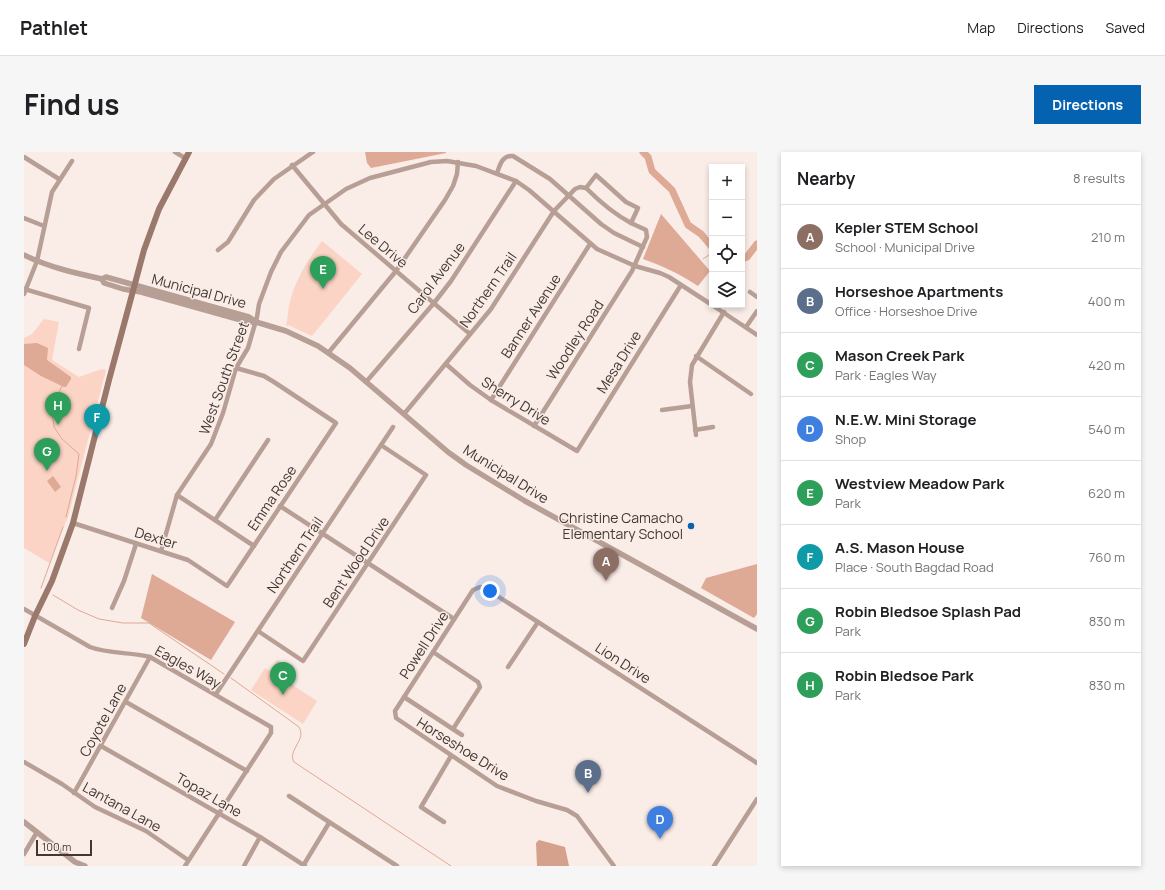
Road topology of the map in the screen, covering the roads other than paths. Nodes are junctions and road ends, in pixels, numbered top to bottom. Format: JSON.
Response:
{"nodes":[{"id":1,"x":175,"y":152,"type":"edge"},
{"id":2,"x":189,"y":152,"type":"edge"},
{"id":3,"x":313,"y":152,"type":"edge"},
{"id":4,"x":24,"y":157,"type":"edge"},
{"id":5,"x":185,"y":158,"type":"junction"},
{"id":6,"x":72,"y":161,"type":"dead end"},
{"id":7,"x":458,"y":162,"type":"junction"},
{"id":8,"x":292,"y":165,"type":"junction"},
{"id":9,"x":497,"y":173,"type":"junction"},
{"id":10,"x":59,"y":179,"type":"junction"},
{"id":11,"x":516,"y":181,"type":"junction"},
{"id":12,"x":586,"y":188,"type":"junction"},
{"id":13,"x":569,"y":195,"type":"junction"},
{"id":14,"x":323,"y":204,"type":"junction"},
{"id":15,"x":554,"y":211,"type":"junction"},
{"id":16,"x":24,"y":218,"type":"edge"},
{"id":17,"x":631,"y":223,"type":"junction"},
{"id":18,"x":44,"y":226,"type":"junction"},
{"id":19,"x":590,"y":244,"type":"junction"},
{"id":20,"x":643,"y":247,"type":"junction"},
{"id":21,"x":218,"y":250,"type":"dead end"},
{"id":22,"x":24,"y":256,"type":"edge"},
{"id":23,"x":36,"y":262,"type":"junction"},
{"id":24,"x":634,"y":266,"type":"junction"},
{"id":25,"x":396,"y":272,"type":"junction"},
{"id":26,"x":682,"y":285,"type":"junction"},
{"id":27,"x":134,"y":288,"type":"junction"},
{"id":28,"x":25,"y":291,"type":"edge"},
{"id":29,"x":750,"y":292,"type":"dead end"},
{"id":30,"x":757,"y":297,"type":"edge"},
{"id":31,"x":434,"y":303,"type":"junction"},
{"id":32,"x":709,"y":303,"type":"edge"},
{"id":33,"x":717,"y":308,"type":"edge"},
{"id":34,"x":757,"y":311,"type":"edge"},
{"id":35,"x":724,"y":312,"type":"junction"},
{"id":36,"x":256,"y":322,"type":"junction"},
{"id":37,"x":746,"y":327,"type":"junction"},
{"id":38,"x":470,"y":334,"type":"junction"},
{"id":39,"x":757,"y":335,"type":"edge"},
{"id":40,"x":79,"y":349,"type":"dead end"},
{"id":41,"x":329,"y":352,"type":"junction"},
{"id":42,"x":696,"y":356,"type":"junction"},
{"id":43,"x":446,"y":364,"type":"junction"},
{"id":44,"x":236,"y":368,"type":"junction"},
{"id":45,"x":366,"y":382,"type":"junction"},
{"id":46,"x":751,"y":394,"type":"dead end"},
{"id":47,"x":491,"y":400,"type":"junction"},
{"id":48,"x":692,"y":406,"type":"junction"},
{"id":49,"x":662,"y":410,"type":"dead end"},
{"id":50,"x":404,"y":414,"type":"junction"},
{"id":51,"x":534,"y":426,"type":"junction"},
{"id":52,"x":713,"y":426,"type":"dead end"},
{"id":53,"x":393,"y":427,"type":"dead end"},
{"id":54,"x":268,"y":440,"type":"dead end"},
{"id":55,"x":381,"y":445,"type":"junction"},
{"id":56,"x":577,"y":452,"type":"joint"},
{"id":57,"x":177,"y":495,"type":"junction"},
{"id":58,"x":280,"y":506,"type":"junction"},
{"id":59,"x":216,"y":520,"type":"junction"},
{"id":60,"x":73,"y":523,"type":"junction"},
{"id":61,"x":322,"y":533,"type":"junction"},
{"id":62,"x":136,"y":544,"type":"junction"},
{"id":63,"x":254,"y":546,"type":"junction"},
{"id":64,"x":161,"y":551,"type":"junction"},
{"id":65,"x":368,"y":564,"type":"junction"},
{"id":66,"x":227,"y":586,"type":"joint"},
{"id":67,"x":475,"y":588,"type":"joint"},
{"id":68,"x":112,"y":608,"type":"dead end"},
{"id":69,"x":24,"y":610,"type":"edge"},
{"id":70,"x":35,"y":616,"type":"junction"},
{"id":71,"x":454,"y":619,"type":"junction"},
{"id":72,"x":538,"y":622,"type":"junction"},
{"id":73,"x":757,"y":629,"type":"edge"},
{"id":74,"x":258,"y":631,"type":"junction"},
{"id":75,"x":24,"y":644,"type":"edge"},
{"id":76,"x":432,"y":652,"type":"junction"},
{"id":77,"x":150,"y":657,"type":"junction"},
{"id":78,"x":508,"y":667,"type":"dead end"},
{"id":79,"x":216,"y":694,"type":"junction"},
{"id":80,"x":404,"y":697,"type":"junction"},
{"id":81,"x":126,"y":702,"type":"junction"},
{"id":82,"x":394,"y":716,"type":"joint"},
{"id":83,"x":453,"y":729,"type":"junction"},
{"id":84,"x":462,"y":735,"type":"dead end"},
{"id":85,"x":101,"y":746,"type":"junction"},
{"id":86,"x":451,"y":756,"type":"junction"},
{"id":87,"x":24,"y":762,"type":"edge"},
{"id":88,"x":757,"y":763,"type":"edge"},
{"id":89,"x":247,"y":771,"type":"junction"},
{"id":90,"x":74,"y":793,"type":"junction"},
{"id":91,"x":289,"y":796,"type":"dead end"},
{"id":92,"x":757,"y":799,"type":"edge"},
{"id":93,"x":220,"y":814,"type":"junction"},
{"id":94,"x":24,"y":822,"type":"edge"},
{"id":95,"x":444,"y":822,"type":"dead end"},
{"id":96,"x":330,"y":823,"type":"junction"},
{"id":97,"x":37,"y":832,"type":"junction"},
{"id":98,"x":260,"y":837,"type":"junction"},
{"id":99,"x":24,"y":854,"type":"edge"},
{"id":100,"x":188,"y":860,"type":"junction"},
{"id":101,"x":74,"y":864,"type":"edge"},
{"id":102,"x":85,"y":866,"type":"edge"},
{"id":103,"x":186,"y":866,"type":"edge"},
{"id":104,"x":244,"y":866,"type":"edge"},
{"id":105,"x":304,"y":866,"type":"edge"},
{"id":106,"x":397,"y":866,"type":"edge"},
{"id":107,"x":614,"y":866,"type":"edge"},
{"id":108,"x":714,"y":866,"type":"edge"}],
"edges":[{"from":1,"to":5,"type":"street"},
{"from":2,"to":5,"type":"main road"},
{"from":3,"to":8,"type":"street"},
{"from":4,"to":10,"type":"street"},
{"from":5,"to":27,"type":"main road"},
{"from":6,"to":10,"type":"street"},
{"from":7,"to":9,"type":"street","name":"West South Street"},
{"from":7,"to":14,"type":"street","name":"West South Street"},
{"from":7,"to":25,"type":"street"},
{"from":8,"to":14,"type":"street","name":"Lee Drive"},
{"from":8,"to":21,"type":"street"},
{"from":9,"to":11,"type":"street","name":"West South Street"},
{"from":9,"to":13,"type":"street"},
{"from":10,"to":18,"type":"street"},
{"from":11,"to":15,"type":"street","name":"West South Street"},
{"from":11,"to":31,"type":"street","name":"Carol Avenue"},
{"from":12,"to":13,"type":"street"},
{"from":12,"to":17,"type":"street"},
{"from":12,"to":17,"type":"street"},
{"from":13,"to":15,"type":"street","name":"Northern Trail"},
{"from":13,"to":20,"type":"street"},
{"from":14,"to":25,"type":"street","name":"Lee Drive"},
{"from":14,"to":36,"type":"street","name":"West South Street"},
{"from":15,"to":19,"type":"street","name":"West South Street"},
{"from":15,"to":38,"type":"street","name":"Northern Trail"},
{"from":16,"to":18,"type":"street"},
{"from":17,"to":20,"type":"street"},
{"from":18,"to":23,"type":"street"},
{"from":19,"to":24,"type":"street","name":"West South Street"},
{"from":19,"to":47,"type":"street","name":"Banner Avenue"},
{"from":20,"to":24,"type":"street","name":"Woodley Road"},
{"from":22,"to":23,"type":"street","name":"Municipal Drive"},
{"from":23,"to":27,"type":"street","name":"Municipal Drive"},
{"from":23,"to":28,"type":"street"},
{"from":24,"to":26,"type":"street","name":"West South Street"},
{"from":24,"to":51,"type":"street","name":"Woodley Road"},
{"from":25,"to":31,"type":"street","name":"Lee Drive"},
{"from":25,"to":41,"type":"street"},
{"from":26,"to":32,"type":"street","name":"West South Street"},
{"from":26,"to":56,"type":"street","name":"Mesa Drive"},
{"from":27,"to":36,"type":"street","name":"Municipal Drive"},
{"from":27,"to":60,"type":"main road"},
{"from":28,"to":40,"type":"street"},
{"from":29,"to":30,"type":"street"},
{"from":31,"to":38,"type":"street","name":"Lee Drive"},
{"from":31,"to":45,"type":"street","name":"Carol Avenue"},
{"from":33,"to":35,"type":"street","name":"West South Street"},
{"from":34,"to":37,"type":"street"},
{"from":35,"to":37,"type":"street","name":"West South Street"},
{"from":35,"to":42,"type":"street"},
{"from":36,"to":41,"type":"street","name":"Municipal Drive"},
{"from":36,"to":44,"type":"street","name":"West South Street"},
{"from":37,"to":39,"type":"street","name":"West South Street"},
{"from":38,"to":43,"type":"street","name":"Northern Trail"},
{"from":41,"to":45,"type":"street","name":"Municipal Drive"},
{"from":42,"to":46,"type":"street"},
{"from":42,"to":48,"type":"street"},
{"from":43,"to":47,"type":"street","name":"Sherry Drive"},
{"from":43,"to":50,"type":"street","name":"Northern Trail"},
{"from":44,"to":57,"type":"street","name":"West South Street"},
{"from":44,"to":58,"type":"street","name":"Emma Rose"},
{"from":45,"to":50,"type":"street","name":"Municipal Drive"},
{"from":47,"to":51,"type":"street","name":"Sherry Drive"},
{"from":48,"to":49,"type":"street"},
{"from":48,"to":52,"type":"street"},
{"from":50,"to":73,"type":"street","name":"Municipal Drive"},
{"from":51,"to":56,"type":"street","name":"Sherry Drive"},
{"from":53,"to":55,"type":"street","name":"Northern Trail"},
{"from":54,"to":59,"type":"street"},
{"from":55,"to":61,"type":"street","name":"Northern Trail"},
{"from":55,"to":65,"type":"street","name":"Bent Wood Drive"},
{"from":57,"to":59,"type":"street"},
{"from":57,"to":64,"type":"street","name":"West South Street"},
{"from":58,"to":61,"type":"street"},
{"from":58,"to":63,"type":"street","name":"Emma Rose"},
{"from":59,"to":63,"type":"street"},
{"from":60,"to":62,"type":"street","name":"Dexter"},
{"from":60,"to":70,"type":"main road"},
{"from":61,"to":65,"type":"street"},
{"from":61,"to":74,"type":"street","name":"Northern Trail"},
{"from":62,"to":64,"type":"street","name":"Dexter"},
{"from":62,"to":68,"type":"street"},
{"from":63,"to":66,"type":"street","name":"Emma Rose"},
{"from":64,"to":66,"type":"street","name":"Dexter"},
{"from":65,"to":71,"type":"street"},
{"from":65,"to":74,"type":"street","name":"Bent Wood Drive"},
{"from":67,"to":71,"type":"street","name":"Powell Drive"},
{"from":67,"to":72,"type":"street","name":"Lion Drive"},
{"from":69,"to":70,"type":"street","name":"Eagles Way"},
{"from":70,"to":75,"type":"main road"},
{"from":70,"to":77,"type":"street","name":"Eagles Way"},
{"from":71,"to":76,"type":"street","name":"Powell Drive"},
{"from":72,"to":78,"type":"street"},
{"from":72,"to":88,"type":"street","name":"Lion Drive"},
{"from":74,"to":79,"type":"street","name":"Northern Trail"},
{"from":76,"to":80,"type":"street","name":"Powell Drive"},
{"from":76,"to":83,"type":"street"},
{"from":77,"to":79,"type":"street","name":"Eagles Way"},
{"from":77,"to":81,"type":"street","name":"Coyote Lane"},
{"from":79,"to":89,"type":"street","name":"Eagles Way"},
{"from":80,"to":82,"type":"street","name":"Powell Drive"},
{"from":80,"to":83,"type":"street"},
{"from":81,"to":85,"type":"street","name":"Coyote Lane"},
{"from":81,"to":89,"type":"street"},
{"from":82,"to":86,"type":"street","name":"Horseshoe Drive"},
{"from":83,"to":84,"type":"street"},
{"from":85,"to":90,"type":"street","name":"Coyote Lane"},
{"from":85,"to":93,"type":"street","name":"Topaz Lane"},
{"from":86,"to":95,"type":"street"},
{"from":86,"to":107,"type":"street","name":"Horseshoe Drive"},
{"from":87,"to":90,"type":"street","name":"Lantana Lane"},
{"from":89,"to":93,"type":"street"},
{"from":90,"to":100,"type":"street","name":"Lantana Lane"},
{"from":91,"to":96,"type":"street"},
{"from":92,"to":108,"type":"street"},
{"from":93,"to":98,"type":"street","name":"Topaz Lane"},
{"from":93,"to":100,"type":"street"},
{"from":94,"to":97,"type":"street"},
{"from":96,"to":105,"type":"street"},
{"from":96,"to":106,"type":"street"},
{"from":97,"to":99,"type":"street"},
{"from":97,"to":101,"type":"street"},
{"from":98,"to":104,"type":"street"},
{"from":98,"to":105,"type":"street","name":"Topaz Lane"},
{"from":100,"to":103,"type":"street"},
{"from":101,"to":102,"type":"street"}]}
